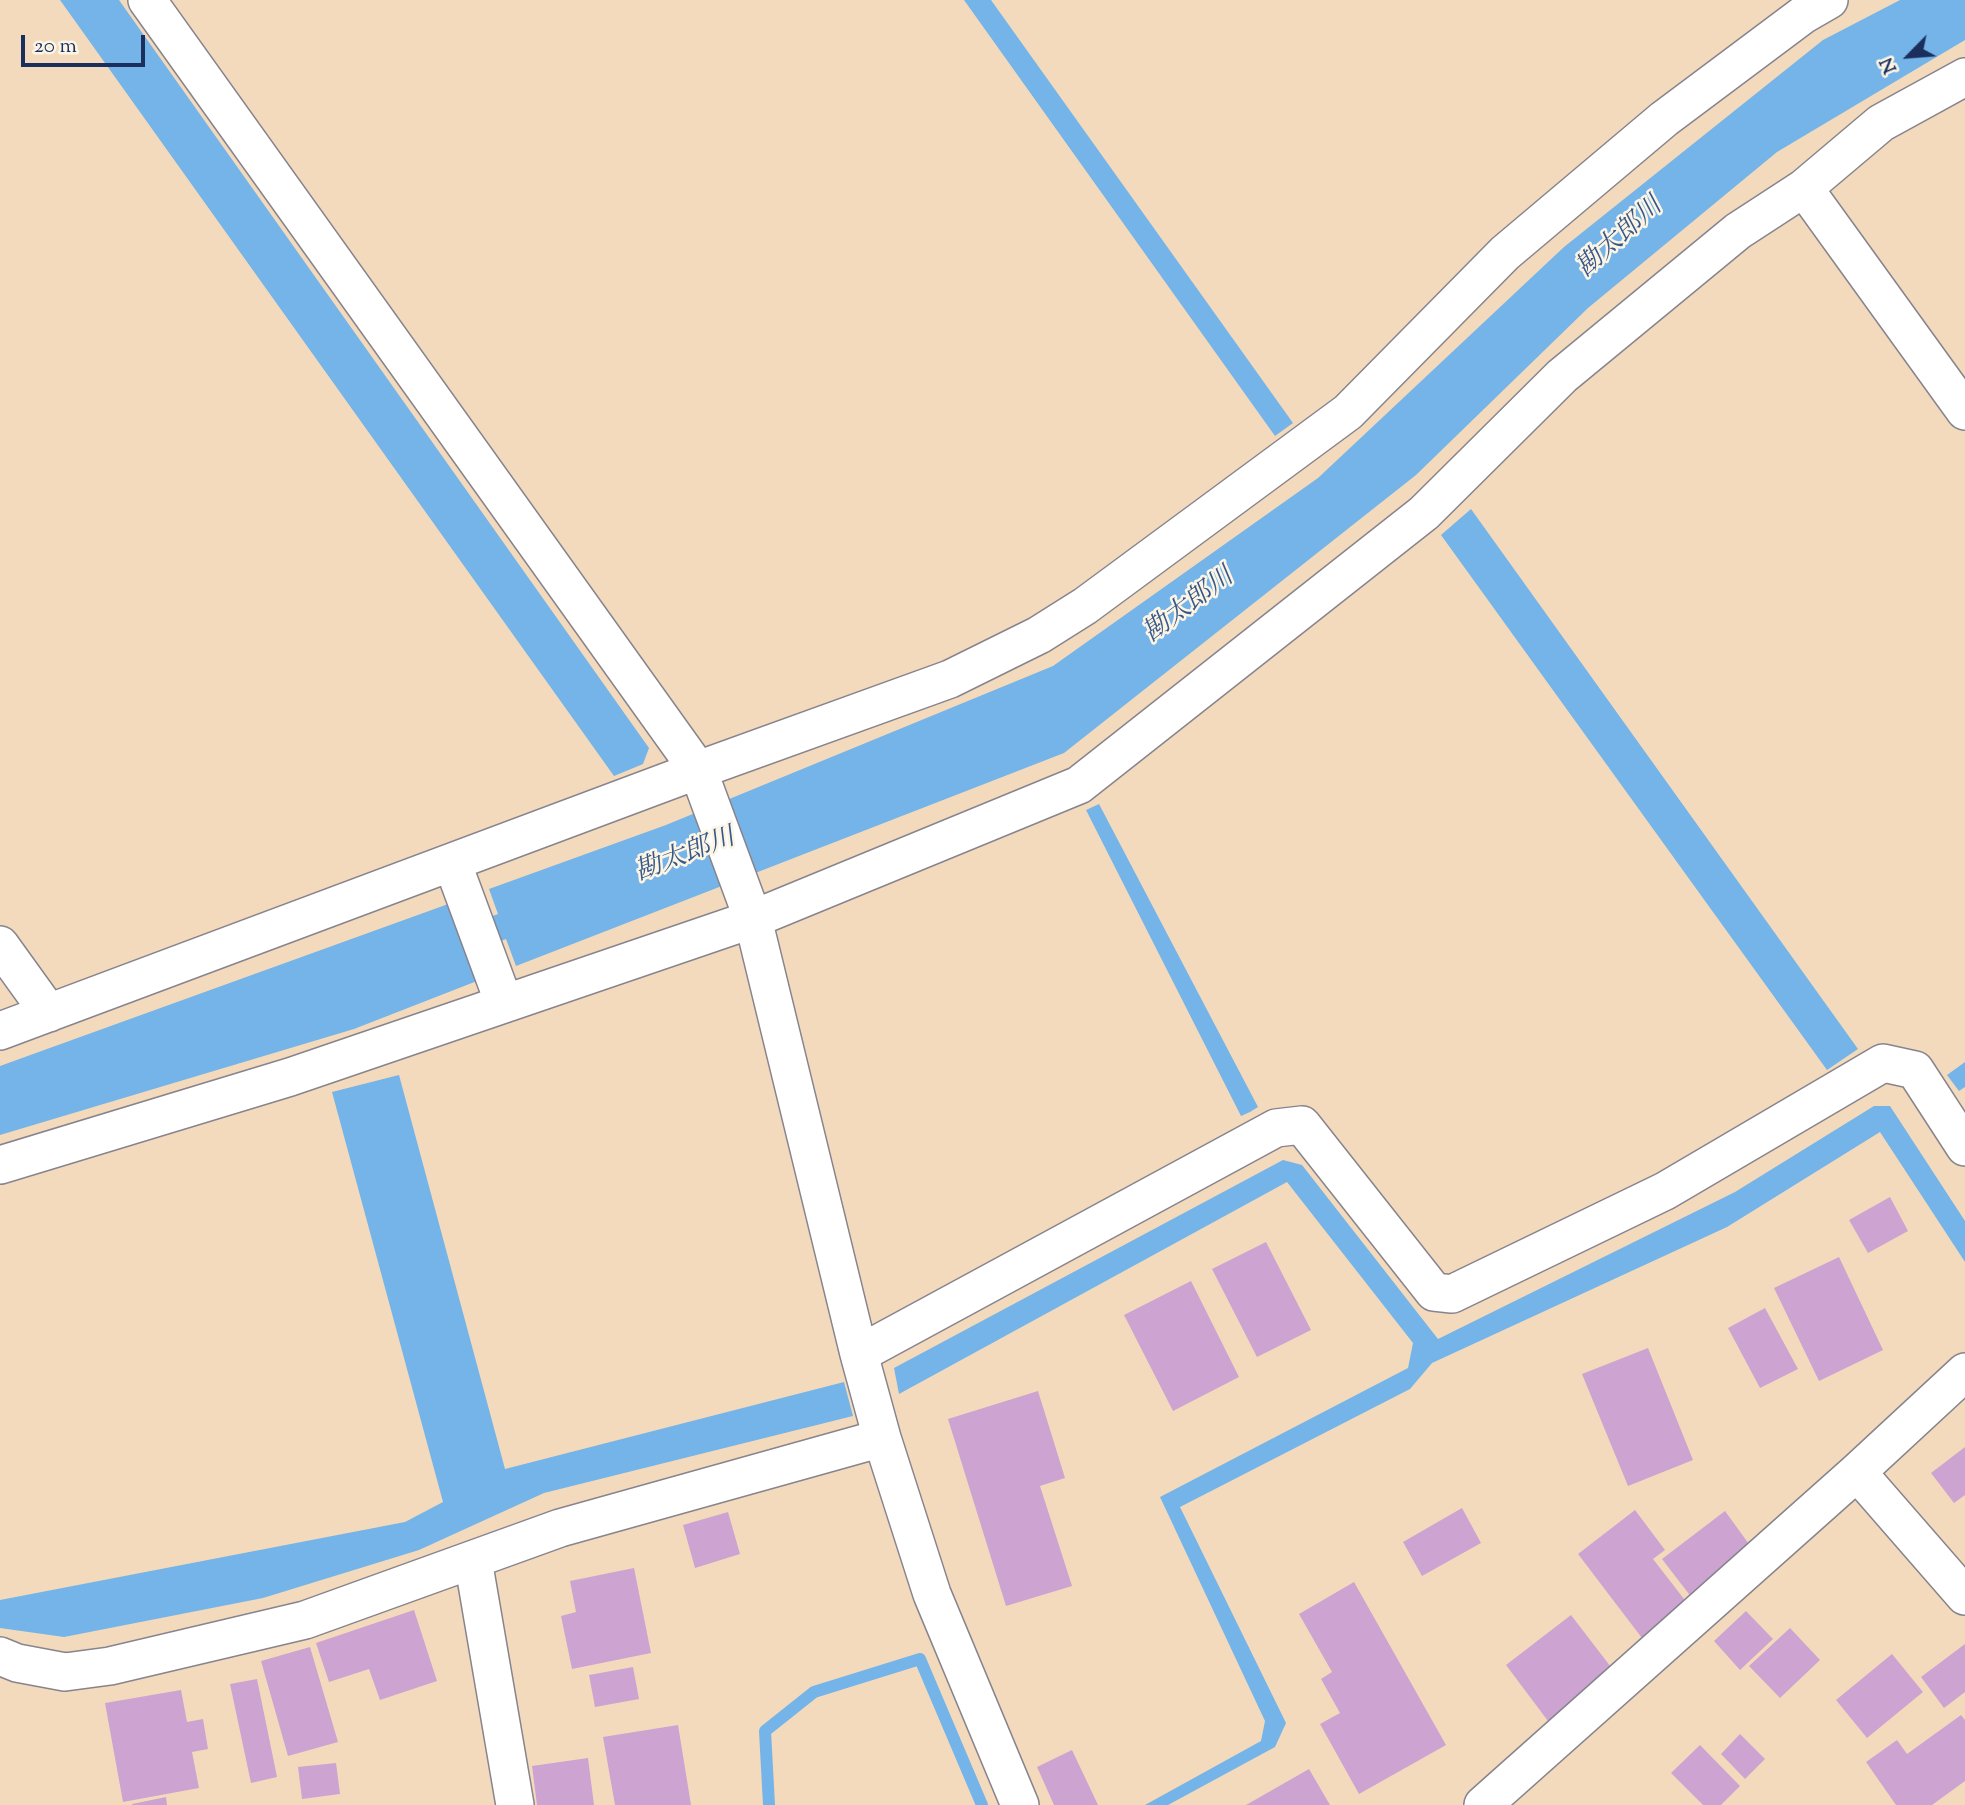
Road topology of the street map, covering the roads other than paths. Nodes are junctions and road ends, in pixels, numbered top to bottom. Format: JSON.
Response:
{"nodes":[{"id":1,"x":147,"y":0,"type":"edge"},
{"id":2,"x":1808,"y":5,"type":"edge"},
{"id":3,"x":1965,"y":77,"type":"edge"},
{"id":4,"x":1804,"y":188,"type":"junction"},
{"id":5,"x":1965,"y":411,"type":"edge"},
{"id":6,"x":698,"y":770,"type":"junction"},
{"id":7,"x":452,"y":862,"type":"junction"},
{"id":8,"x":753,"y":919,"type":"junction"},
{"id":9,"x":0,"y":945,"type":"edge"},
{"id":10,"x":504,"y":1003,"type":"junction"},
{"id":11,"x":49,"y":1013,"type":"junction"},
{"id":12,"x":0,"y":1031,"type":"edge"},
{"id":13,"x":1965,"y":1147,"type":"edge"},
{"id":14,"x":0,"y":1165,"type":"edge"},
{"id":15,"x":859,"y":1354,"type":"junction"},
{"id":16,"x":1965,"y":1372,"type":"edge"},
{"id":17,"x":882,"y":1438,"type":"junction"},
{"id":18,"x":1857,"y":1472,"type":"junction"},
{"id":19,"x":473,"y":1560,"type":"junction"},
{"id":20,"x":1965,"y":1596,"type":"edge"},
{"id":21,"x":0,"y":1656,"type":"edge"},
{"id":22,"x":514,"y":1805,"type":"edge"},
{"id":23,"x":1020,"y":1805,"type":"edge"},
{"id":24,"x":1483,"y":1805,"type":"edge"}],
"edges":[{"from":1,"to":6,"type":"street"},
{"from":2,"to":6,"type":"street"},
{"from":3,"to":4,"type":"street"},
{"from":4,"to":5,"type":"street"},
{"from":4,"to":8,"type":"street"},
{"from":6,"to":7,"type":"street"},
{"from":6,"to":8,"type":"street"},
{"from":7,"to":10,"type":"street"},
{"from":7,"to":11,"type":"street"},
{"from":8,"to":10,"type":"street"},
{"from":8,"to":15,"type":"street"},
{"from":9,"to":11,"type":"street"},
{"from":10,"to":14,"type":"street"},
{"from":11,"to":12,"type":"street"},
{"from":13,"to":15,"type":"street"},
{"from":15,"to":17,"type":"street"},
{"from":16,"to":18,"type":"street"},
{"from":17,"to":19,"type":"street"},
{"from":17,"to":23,"type":"street"},
{"from":18,"to":20,"type":"street"},
{"from":18,"to":24,"type":"street"},
{"from":19,"to":21,"type":"street"},
{"from":19,"to":22,"type":"street"}]}
